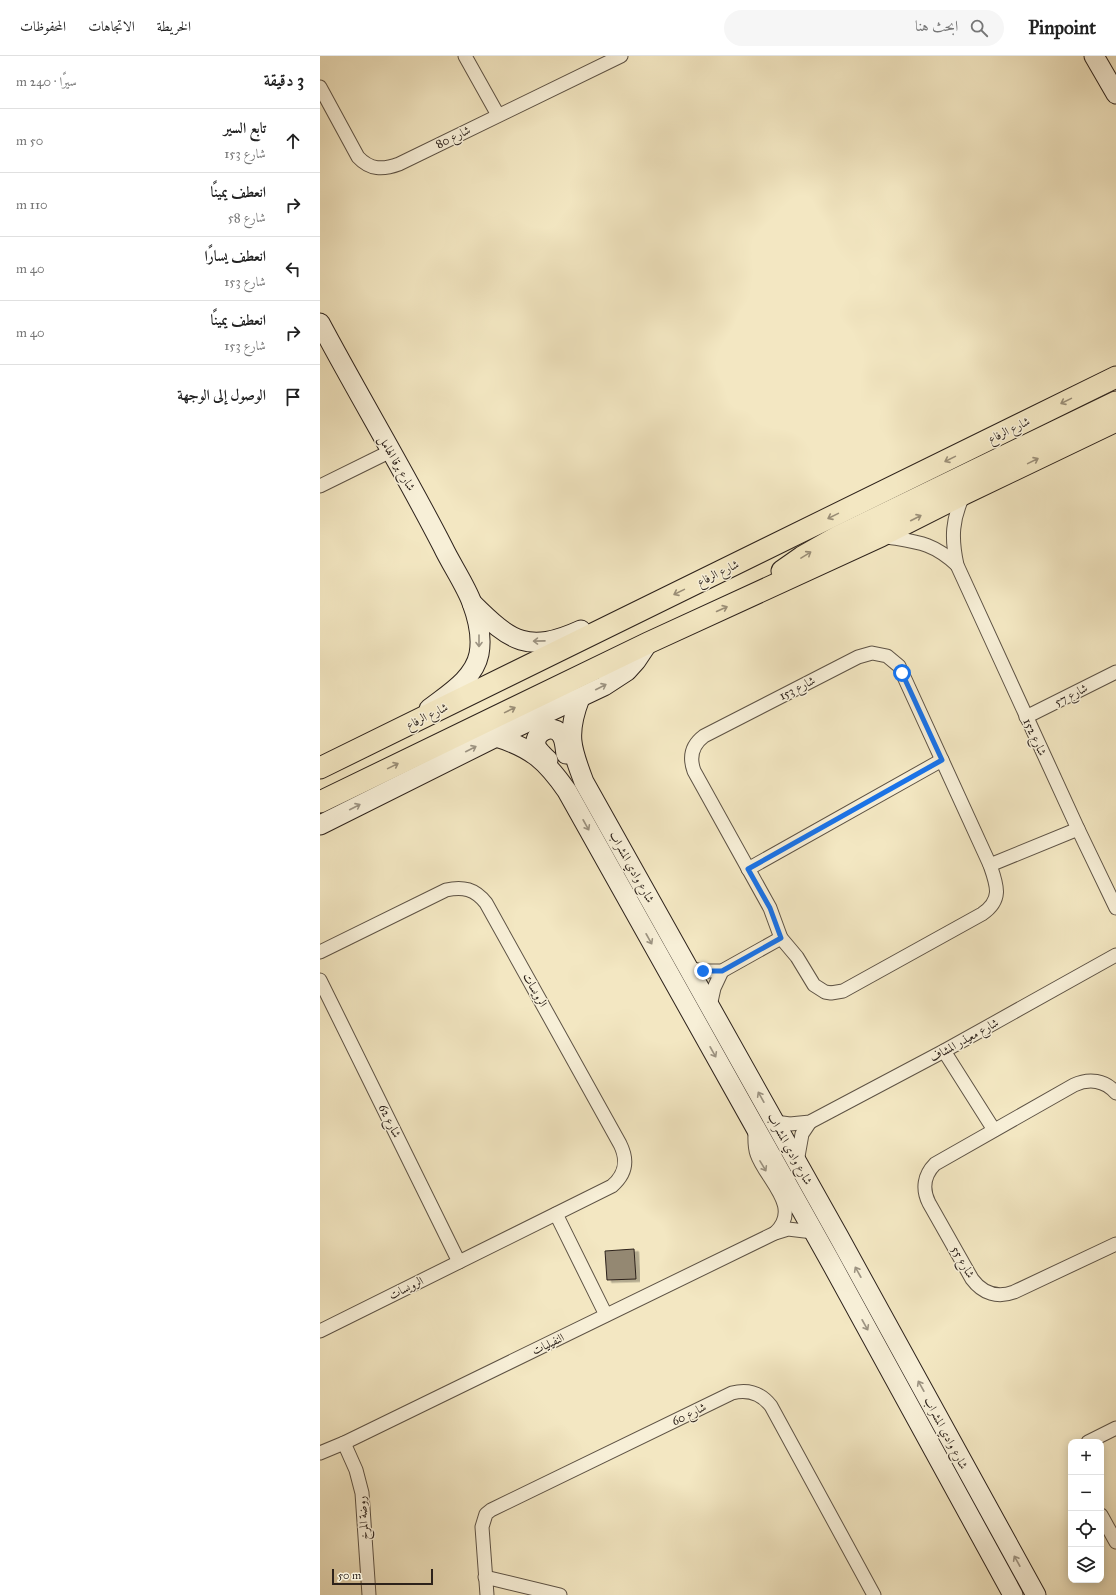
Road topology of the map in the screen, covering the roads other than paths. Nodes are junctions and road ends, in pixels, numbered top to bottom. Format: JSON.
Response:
{"nodes":[{"id":1,"x":465,"y":56,"type":"edge"},
{"id":2,"x":621,"y":56,"type":"edge"},
{"id":3,"x":1094,"y":56,"type":"edge"},
{"id":4,"x":320,"y":87,"type":"edge"},
{"id":5,"x":1116,"y":94,"type":"edge"},
{"id":6,"x":498,"y":115,"type":"junction"},
{"id":7,"x":320,"y":323,"type":"edge"},
{"id":8,"x":1111,"y":378,"type":"edge"},
{"id":9,"x":1116,"y":402,"type":"edge"},
{"id":10,"x":1116,"y":421,"type":"edge"},
{"id":11,"x":391,"y":451,"type":"junction"},
{"id":12,"x":320,"y":486,"type":"edge"},
{"id":13,"x":964,"y":494,"type":"junction"},
{"id":14,"x":881,"y":536,"type":"junction"},
{"id":15,"x":957,"y":565,"type":"junction"},
{"id":16,"x":753,"y":596,"type":"junction"},
{"id":17,"x":472,"y":603,"type":"junction"},
{"id":18,"x":642,"y":610,"type":"junction"},
{"id":19,"x":648,"y":643,"type":"junction"},
{"id":20,"x":1116,"y":672,"type":"edge"},
{"id":21,"x":580,"y":698,"type":"junction"},
{"id":22,"x":1026,"y":717,"type":"junction"},
{"id":23,"x":410,"y":724,"type":"junction"},
{"id":24,"x":496,"y":737,"type":"junction"},
{"id":25,"x":942,"y":760,"type":"junction"},
{"id":26,"x":320,"y":768,"type":"edge"},
{"id":27,"x":584,"y":782,"type":"junction"},
{"id":28,"x":567,"y":791,"type":"junction"},
{"id":29,"x":320,"y":802,"type":"edge"},
{"id":30,"x":320,"y":825,"type":"edge"},
{"id":31,"x":1078,"y":829,"type":"junction"},
{"id":32,"x":990,"y":865,"type":"junction"},
{"id":33,"x":748,"y":869,"type":"junction"},
{"id":34,"x":1116,"y":908,"type":"edge"},
{"id":35,"x":781,"y":938,"type":"junction"},
{"id":36,"x":320,"y":952,"type":"edge"},
{"id":37,"x":1116,"y":955,"type":"edge"},
{"id":38,"x":689,"y":968,"type":"junction"},
{"id":39,"x":722,"y":971,"type":"junction"},
{"id":40,"x":320,"y":980,"type":"edge"},
{"id":41,"x":710,"y":1006,"type":"junction"},
{"id":42,"x":944,"y":1051,"type":"junction"},
{"id":43,"x":1116,"y":1093,"type":"edge"},
{"id":44,"x":775,"y":1122,"type":"junction"},
{"id":45,"x":810,"y":1122,"type":"junction"},
{"id":46,"x":755,"y":1129,"type":"junction"},
{"id":47,"x":994,"y":1130,"type":"junction"},
{"id":48,"x":797,"y":1162,"type":"junction"},
{"id":49,"x":556,"y":1214,"type":"junction"},
{"id":50,"x":813,"y":1232,"type":"junction"},
{"id":51,"x":775,"y":1233,"type":"junction"},
{"id":52,"x":1116,"y":1244,"type":"edge"},
{"id":53,"x":459,"y":1262,"type":"junction"},
{"id":54,"x":606,"y":1315,"type":"junction"},
{"id":55,"x":320,"y":1331,"type":"edge"},
{"id":56,"x":1116,"y":1428,"type":"edge"},
{"id":57,"x":1094,"y":1439,"type":"edge"},
{"id":58,"x":344,"y":1443,"type":"junction"},
{"id":59,"x":320,"y":1453,"type":"edge"},
{"id":60,"x":1104,"y":1520,"type":"edge"},
{"id":61,"x":1116,"y":1542,"type":"edge"},
{"id":62,"x":486,"y":1577,"type":"junction"},
{"id":63,"x":369,"y":1595,"type":"edge"},
{"id":64,"x":487,"y":1595,"type":"edge"},
{"id":65,"x":560,"y":1595,"type":"edge"},
{"id":66,"x":874,"y":1595,"type":"edge"},
{"id":67,"x":1013,"y":1595,"type":"edge"},
{"id":68,"x":1036,"y":1595,"type":"edge"}],
"edges":[{"from":1,"to":6,"type":"street"},
{"from":2,"to":6,"type":"street","name":"شارع 80"},
{"from":3,"to":5,"type":"street"},
{"from":4,"to":6,"type":"street","name":"شارع 80"},
{"from":7,"to":11,"type":"street","name":"شارع برقا الهامل"},
{"from":8,"to":18,"type":"main road","name":"شارع الرفاع","one_way":true},
{"from":16,"to":9,"type":"main road","one_way":true},
{"from":13,"to":10,"type":"main road","one_way":true},
{"from":11,"to":12,"type":"street"},
{"from":11,"to":17,"type":"street","name":"شارع برقا الهامل"},
{"from":14,"to":13,"type":"main road","one_way":true},
{"from":13,"to":15,"type":"street","name":"شارع 152"},
{"from":14,"to":15,"type":"street","name":"شارع 152"},
{"from":14,"to":16,"type":"main road"},
{"from":15,"to":22,"type":"street","name":"شارع 152"},
{"from":19,"to":16,"type":"main road","one_way":true},
{"from":18,"to":17,"type":"street","name":"شارع برقا الهامل","one_way":true},
{"from":17,"to":23,"type":"street","name":"شارع برقا الهامل","one_way":true},
{"from":18,"to":23,"type":"main road","name":"شارع الرفاع"},
{"from":21,"to":19,"type":"street","one_way":true},
{"from":29,"to":19,"type":"main road","one_way":true},
{"from":20,"to":22,"type":"street","name":"شارع 57"},
{"from":21,"to":24,"type":"street"},
{"from":21,"to":27,"type":"street","name":"شارع وادي المشراب"},
{"from":22,"to":31,"type":"street","name":"شارع 152"},
{"from":23,"to":26,"type":"main road","name":"شارع الرفاع"},
{"from":24,"to":28,"type":"street","name":"شارع وادي المشراب"},
{"from":30,"to":24,"type":"street","one_way":true},
{"from":25,"to":32,"type":"street","name":"شارع 153"},
{"from":25,"to":33,"type":"street"},
{"from":25,"to":33,"type":"street","name":"شارع 153"},
{"from":27,"to":28,"type":"street"},
{"from":27,"to":38,"type":"street","name":"شارع وادي المشراب"},
{"from":28,"to":46,"type":"street","name":"شارع وادي المشراب","one_way":true},
{"from":31,"to":32,"type":"street"},
{"from":31,"to":34,"type":"street","name":"شارع 152"},
{"from":32,"to":35,"type":"street","name":"شارع 153"},
{"from":33,"to":35,"type":"street","name":"شارع 153"},
{"from":35,"to":39,"type":"street"},
{"from":36,"to":49,"type":"street","name":"الرويسات"},
{"from":37,"to":42,"type":"street","name":"شارع معيذر المشاف"},
{"from":38,"to":39,"type":"street"},
{"from":38,"to":41,"type":"street","name":"شارع وادي المشراب"},
{"from":39,"to":41,"type":"street"},
{"from":40,"to":53,"type":"street","name":"شارع 62"},
{"from":44,"to":41,"type":"street","name":"شارع وادي المشراب","one_way":true},
{"from":42,"to":45,"type":"street","name":"شارع معيذر المشاف"},
{"from":42,"to":47,"type":"street"},
{"from":43,"to":47,"type":"street","name":"شارع 55"},
{"from":44,"to":45,"type":"street","name":"شارع معيذر المشاف"},
{"from":44,"to":48,"type":"street","name":"شارع وادي المشراب"},
{"from":45,"to":48,"type":"street"},
{"from":46,"to":50,"type":"street","name":"شارع وادي المشراب"},
{"from":46,"to":51,"type":"street","one_way":true},
{"from":47,"to":52,"type":"street","name":"شارع 55"},
{"from":68,"to":48,"type":"street","name":"شارع وادي المشراب","one_way":true},
{"from":49,"to":53,"type":"street","name":"الرويسات"},
{"from":49,"to":54,"type":"street"},
{"from":50,"to":51,"type":"street","name":"النفيليات"},
{"from":50,"to":67,"type":"street","name":"شارع وادي المشراب","one_way":true},
{"from":51,"to":54,"type":"street","name":"النفيليات"},
{"from":53,"to":55,"type":"street","name":"الرويسات"},
{"from":54,"to":58,"type":"street","name":"النفيليات"},
{"from":56,"to":57,"type":"street"},
{"from":58,"to":59,"type":"street","name":"النفيليات"},
{"from":58,"to":63,"type":"street","name":"روضة المرخ"},
{"from":60,"to":61,"type":"street"},
{"from":62,"to":64,"type":"street","name":"شارع 60"},
{"from":62,"to":65,"type":"street"},
{"from":62,"to":66,"type":"street","name":"شارع 60"}]}
